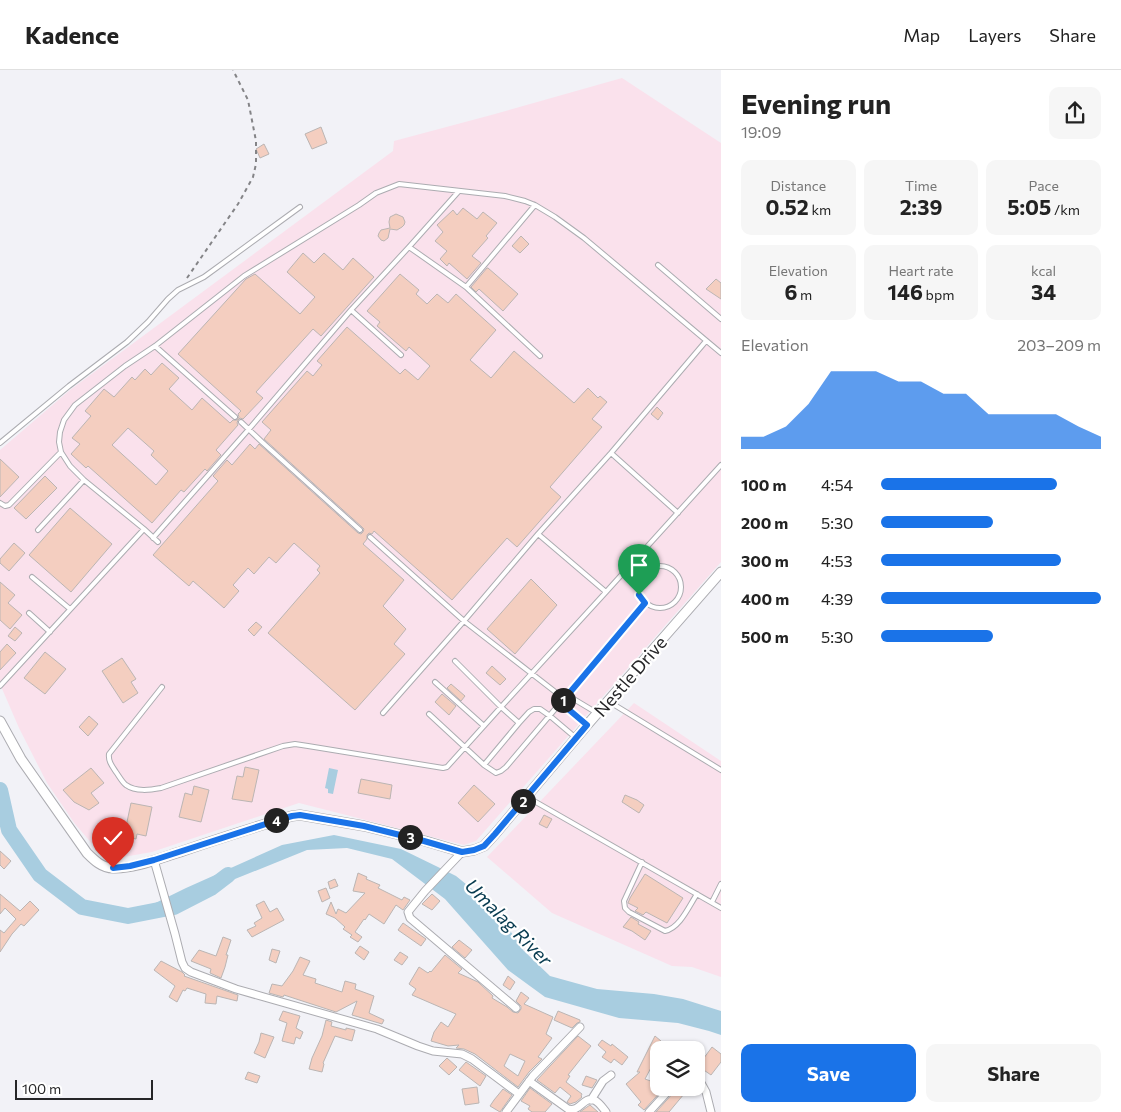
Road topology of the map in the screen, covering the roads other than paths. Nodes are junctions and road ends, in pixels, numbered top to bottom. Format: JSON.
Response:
{"nodes":[{"id":1,"x":459,"y":191,"type":"junction"},
{"id":2,"x":535,"y":205,"type":"junction"},
{"id":3,"x":300,"y":207,"type":"dead end"},
{"id":4,"x":410,"y":247,"type":"junction"},
{"id":5,"x":658,"y":265,"type":"dead end"},
{"id":6,"x":466,"y":287,"type":"junction"},
{"id":7,"x":351,"y":310,"type":"junction"},
{"id":8,"x":721,"y":319,"type":"edge"},
{"id":9,"x":706,"y":341,"type":"junction"},
{"id":10,"x":155,"y":346,"type":"junction"},
{"id":11,"x":721,"y":353,"type":"edge"},
{"id":12,"x":400,"y":355,"type":"dead end"},
{"id":13,"x":540,"y":356,"type":"dead end"},
{"id":14,"x":235,"y":417,"type":"dead end"},
{"id":15,"x":241,"y":422,"type":"dead end"},
{"id":16,"x":249,"y":429,"type":"junction"},
{"id":17,"x":0,"y":443,"type":"edge"},
{"id":18,"x":61,"y":452,"type":"junction"},
{"id":19,"x":611,"y":452,"type":"junction"},
{"id":20,"x":721,"y":465,"type":"edge"},
{"id":21,"x":84,"y":480,"type":"junction"},
{"id":22,"x":0,"y":503,"type":"edge"},
{"id":23,"x":678,"y":513,"type":"junction"},
{"id":24,"x":144,"y":529,"type":"junction"},
{"id":25,"x":38,"y":530,"type":"dead end"},
{"id":26,"x":360,"y":530,"type":"dead end"},
{"id":27,"x":538,"y":534,"type":"junction"},
{"id":28,"x":370,"y":537,"type":"dead end"},
{"id":29,"x":153,"y":538,"type":"junction"},
{"id":30,"x":158,"y":542,"type":"dead end"},
{"id":31,"x":721,"y":572,"type":"edge"},
{"id":32,"x":32,"y":577,"type":"dead end"},
{"id":33,"x":606,"y":592,"type":"junction"},
{"id":34,"x":645,"y":603,"type":"junction"},
{"id":35,"x":70,"y":609,"type":"junction"},
{"id":36,"x":29,"y":612,"type":"dead end"},
{"id":37,"x":464,"y":621,"type":"junction"},
{"id":38,"x":50,"y":632,"type":"junction"},
{"id":39,"x":455,"y":661,"type":"dead end"},
{"id":40,"x":532,"y":673,"type":"junction"},
{"id":41,"x":435,"y":682,"type":"dead end"},
{"id":42,"x":0,"y":686,"type":"edge"},
{"id":43,"x":162,"y":687,"type":"dead end"},
{"id":44,"x":558,"y":694,"type":"junction"},
{"id":45,"x":567,"y":695,"type":"junction"},
{"id":46,"x":608,"y":701,"type":"junction"},
{"id":47,"x":561,"y":703,"type":"junction"},
{"id":48,"x":501,"y":706,"type":"junction"},
{"id":49,"x":383,"y":713,"type":"dead end"},
{"id":50,"x":597,"y":713,"type":"junction"},
{"id":51,"x":429,"y":714,"type":"dead end"},
{"id":52,"x":550,"y":716,"type":"junction"},
{"id":53,"x":0,"y":721,"type":"edge"},
{"id":54,"x":519,"y":723,"type":"junction"},
{"id":55,"x":587,"y":725,"type":"junction"},
{"id":56,"x":484,"y":726,"type":"junction"},
{"id":57,"x":576,"y":738,"type":"junction"},
{"id":58,"x":465,"y":747,"type":"junction"},
{"id":59,"x":484,"y":766,"type":"junction"},
{"id":60,"x":721,"y":770,"type":"edge"},
{"id":61,"x":527,"y":797,"type":"junction"},
{"id":62,"x":462,"y":852,"type":"junction"},
{"id":63,"x":154,"y":860,"type":"junction"},
{"id":64,"x":642,"y":862,"type":"junction"},
{"id":65,"x":721,"y":884,"type":"edge"},
{"id":66,"x":696,"y":894,"type":"junction"},
{"id":67,"x":712,"y":902,"type":"junction"},
{"id":68,"x":721,"y":908,"type":"edge"},
{"id":69,"x":516,"y":1008,"type":"dead end"},
{"id":70,"x":580,"y":1027,"type":"dead end"},
{"id":71,"x":612,"y":1075,"type":"dead end"},
{"id":72,"x":529,"y":1081,"type":"junction"},
{"id":73,"x":705,"y":1090,"type":"edge"},
{"id":74,"x":519,"y":1094,"type":"junction"},
{"id":75,"x":663,"y":1096,"type":"edge"},
{"id":76,"x":591,"y":1100,"type":"junction"},
{"id":77,"x":506,"y":1112,"type":"edge"},
{"id":78,"x":606,"y":1112,"type":"edge"},
{"id":79,"x":648,"y":1112,"type":"edge"},
{"id":80,"x":711,"y":1112,"type":"edge"}],
"edges":[{"from":1,"to":2,"type":"lane"},
{"from":1,"to":4,"type":"lane"},
{"from":1,"to":10,"type":"lane"},
{"from":2,"to":6,"type":"lane"},
{"from":2,"to":9,"type":"lane"},
{"from":3,"to":17,"type":"lane"},
{"from":4,"to":6,"type":"lane"},
{"from":4,"to":7,"type":"lane"},
{"from":5,"to":8,"type":"lane"},
{"from":6,"to":13,"type":"lane"},
{"from":7,"to":12,"type":"lane"},
{"from":7,"to":16,"type":"lane"},
{"from":9,"to":11,"type":"lane"},
{"from":9,"to":19,"type":"lane"},
{"from":10,"to":14,"type":"lane"},
{"from":10,"to":18,"type":"lane"},
{"from":15,"to":16,"type":"lane"},
{"from":16,"to":26,"type":"lane"},
{"from":16,"to":29,"type":"lane"},
{"from":18,"to":21,"type":"lane"},
{"from":18,"to":22,"type":"lane"},
{"from":19,"to":23,"type":"lane"},
{"from":19,"to":27,"type":"lane"},
{"from":20,"to":23,"type":"lane"},
{"from":21,"to":24,"type":"lane"},
{"from":21,"to":25,"type":"lane"},
{"from":23,"to":33,"type":"lane"},
{"from":24,"to":29,"type":"lane"},
{"from":24,"to":35,"type":"lane"},
{"from":27,"to":33,"type":"lane"},
{"from":27,"to":37,"type":"lane"},
{"from":28,"to":37,"type":"lane"},
{"from":29,"to":30,"type":"lane"},
{"from":31,"to":46,"type":"street","name":"Nestle Drive"},
{"from":32,"to":35,"type":"lane"},
{"from":33,"to":40,"type":"lane"},
{"from":34,"to":34,"type":"lane"},
{"from":34,"to":45,"type":"lane"},
{"from":35,"to":38,"type":"lane"},
{"from":36,"to":38,"type":"lane"},
{"from":37,"to":40,"type":"lane"},
{"from":37,"to":49,"type":"lane"},
{"from":38,"to":42,"type":"lane"},
{"from":39,"to":48,"type":"lane"},
{"from":40,"to":44,"type":"lane"},
{"from":40,"to":48,"type":"lane"},
{"from":41,"to":56,"type":"lane"},
{"from":43,"to":58,"type":"lane"},
{"from":44,"to":45,"type":"lane"},
{"from":44,"to":47,"type":"lane"},
{"from":45,"to":47,"type":"lane"},
{"from":45,"to":50,"type":"lane"},
{"from":46,"to":50,"type":"street","name":"Nestle Drive"},
{"from":46,"to":60,"type":"lane"},
{"from":47,"to":52,"type":"lane"},
{"from":47,"to":55,"type":"lane"},
{"from":48,"to":54,"type":"lane"},
{"from":48,"to":56,"type":"lane"},
{"from":50,"to":55,"type":"street","name":"Nestle Drive"},
{"from":51,"to":58,"type":"lane"},
{"from":52,"to":54,"type":"lane"},
{"from":52,"to":57,"type":"lane"},
{"from":52,"to":59,"type":"lane"},
{"from":53,"to":63,"type":"street"},
{"from":54,"to":59,"type":"lane"},
{"from":55,"to":57,"type":"street","name":"Nestle Drive"},
{"from":56,"to":58,"type":"lane"},
{"from":57,"to":61,"type":"street","name":"Nestle Drive"},
{"from":58,"to":59,"type":"lane"},
{"from":61,"to":62,"type":"street","name":"Nestle Drive"},
{"from":61,"to":64,"type":"lane"},
{"from":62,"to":63,"type":"street"},
{"from":62,"to":69,"type":"street"},
{"from":63,"to":74,"type":"street"},
{"from":64,"to":66,"type":"lane"},
{"from":64,"to":66,"type":"lane"},
{"from":65,"to":67,"type":"lane"},
{"from":66,"to":67,"type":"lane"},
{"from":67,"to":68,"type":"lane"},
{"from":70,"to":72,"type":"street"},
{"from":71,"to":76,"type":"street"},
{"from":72,"to":74,"type":"street"},
{"from":72,"to":76,"type":"street"},
{"from":73,"to":80,"type":"street"},
{"from":74,"to":77,"type":"street"},
{"from":75,"to":79,"type":"street"},
{"from":76,"to":78,"type":"street"}]}
